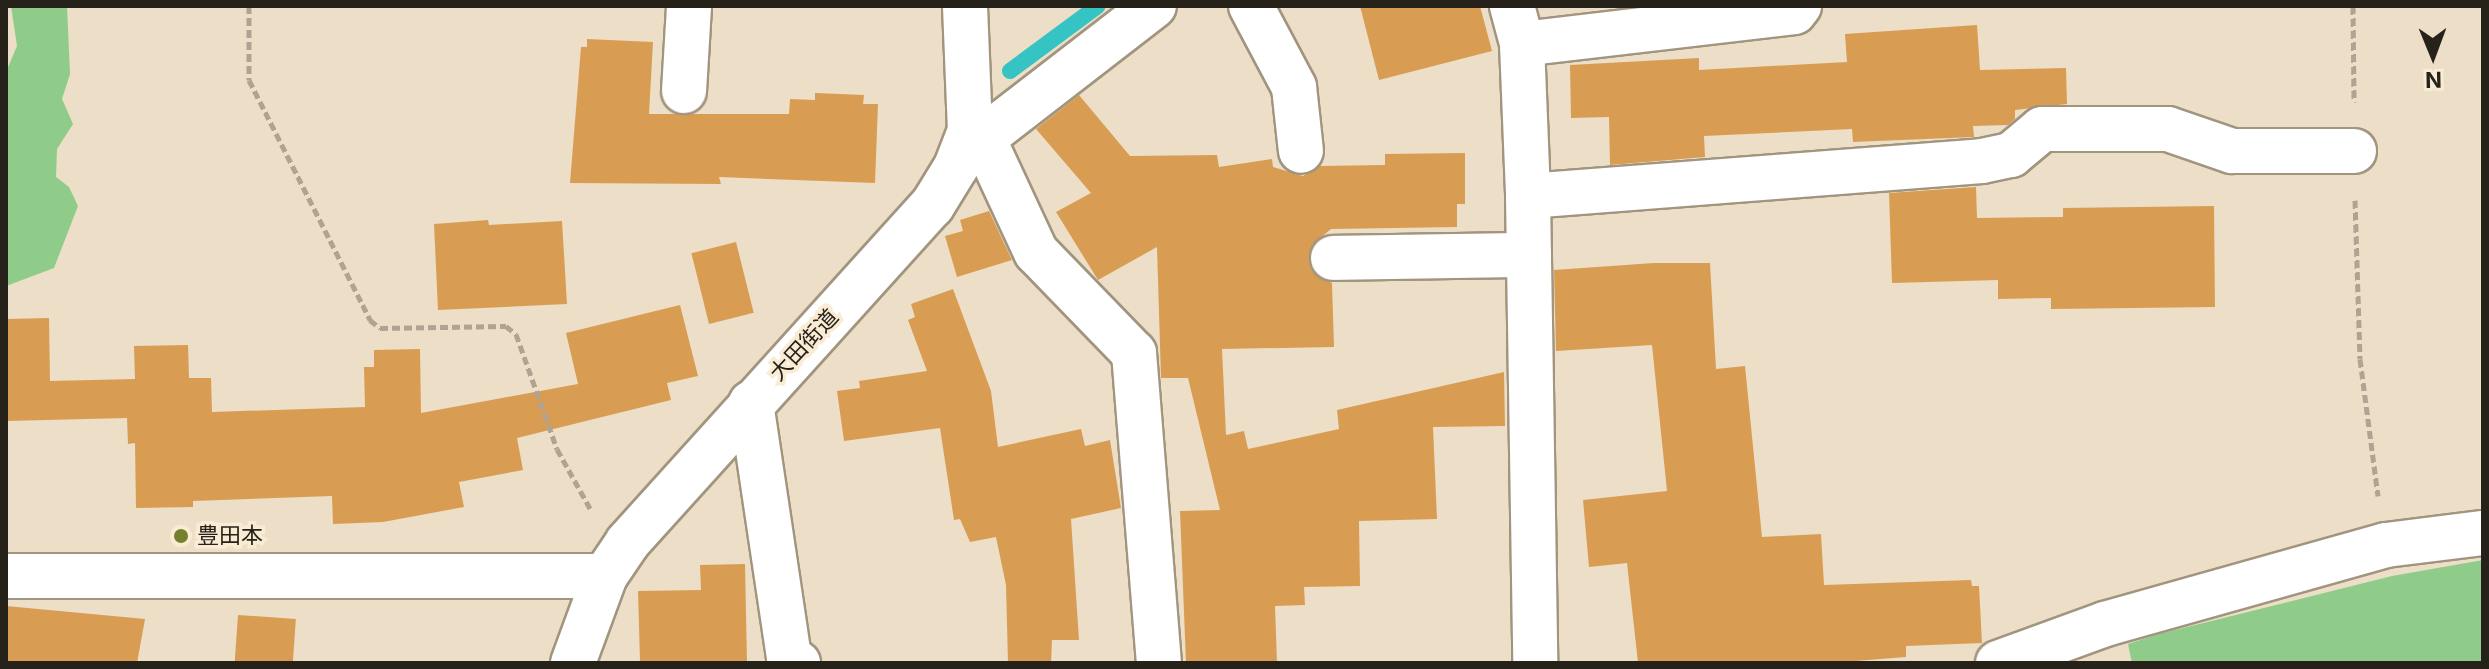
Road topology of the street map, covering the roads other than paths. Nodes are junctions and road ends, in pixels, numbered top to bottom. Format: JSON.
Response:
{"nodes":[{"id":1,"x":689,"y":6,"type":"edge"},
{"id":2,"x":965,"y":6,"type":"edge"},
{"id":3,"x":1154,"y":6,"type":"edge"},
{"id":4,"x":1251,"y":6,"type":"edge"},
{"id":5,"x":1799,"y":6,"type":"edge"},
{"id":6,"x":1517,"y":25,"type":"edge"},
{"id":7,"x":684,"y":91,"type":"dead end"},
{"id":8,"x":976,"y":135,"type":"junction"},
{"id":9,"x":1301,"y":151,"type":"dead end"},
{"id":10,"x":2354,"y":151,"type":"road end"},
{"id":11,"x":1528,"y":196,"type":"junction"},
{"id":12,"x":1529,"y":255,"type":"junction"},
{"id":13,"x":1333,"y":258,"type":"dead end"},
{"id":14,"x":751,"y":403,"type":"junction"},
{"id":15,"x":2483,"y":533,"type":"edge"},
{"id":16,"x":616,"y":559,"type":"junction"},
{"id":17,"x":6,"y":576,"type":"edge"},
{"id":18,"x":573,"y":663,"type":"edge"},
{"id":19,"x":798,"y":663,"type":"edge"},
{"id":20,"x":1159,"y":663,"type":"edge"},
{"id":21,"x":1535,"y":663,"type":"edge"},
{"id":22,"x":1998,"y":663,"type":"edge"}],
"edges":[{"from":1,"to":7,"type":"street"},
{"from":2,"to":8,"type":"street","name":"大田街道"},
{"from":3,"to":8,"type":"street"},
{"from":4,"to":9,"type":"street"},
{"from":5,"to":6,"type":"street"},
{"from":6,"to":11,"type":"street"},
{"from":8,"to":14,"type":"street","name":"大田街道"},
{"from":8,"to":20,"type":"street"},
{"from":10,"to":11,"type":"street"},
{"from":11,"to":12,"type":"street"},
{"from":12,"to":13,"type":"street"},
{"from":12,"to":21,"type":"street"},
{"from":14,"to":16,"type":"street","name":"大田街道"},
{"from":14,"to":19,"type":"street"},
{"from":15,"to":22,"type":"street"},
{"from":16,"to":17,"type":"street"},
{"from":16,"to":18,"type":"street","name":"大田街道"}]}
